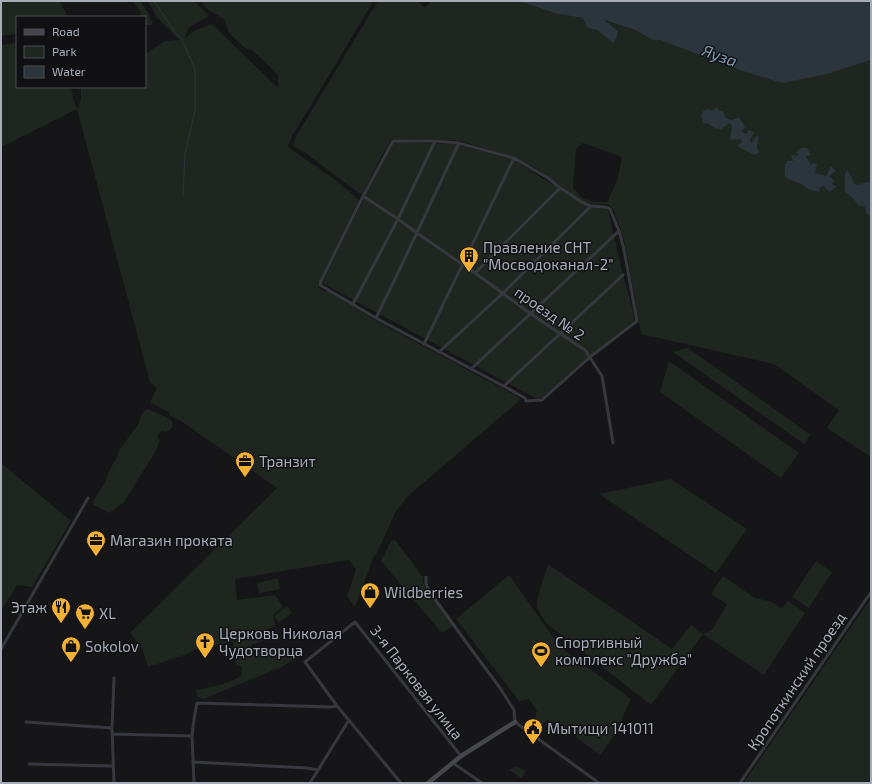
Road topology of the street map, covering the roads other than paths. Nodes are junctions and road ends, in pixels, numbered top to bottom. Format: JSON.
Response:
{"nodes":[{"id":1,"x":435,"y":141,"type":"junction"},
{"id":2,"x":458,"y":145,"type":"dead end"},
{"id":3,"x":514,"y":158,"type":"junction"},
{"id":4,"x":560,"y":188,"type":"junction"},
{"id":5,"x":363,"y":196,"type":"junction"},
{"id":6,"x":592,"y":206,"type":"junction"},
{"id":7,"x":398,"y":219,"type":"junction"},
{"id":8,"x":619,"y":231,"type":"junction"},
{"id":9,"x":417,"y":233,"type":"junction"},
{"id":10,"x":462,"y":265,"type":"junction"},
{"id":11,"x":474,"y":273,"type":"junction"},
{"id":12,"x":623,"y":275,"type":"dead end"},
{"id":13,"x":503,"y":294,"type":"junction"},
{"id":14,"x":353,"y":304,"type":"junction"},
{"id":15,"x":531,"y":314,"type":"junction"},
{"id":16,"x":376,"y":318,"type":"junction"},
{"id":17,"x":560,"y":334,"type":"junction"},
{"id":18,"x":424,"y":344,"type":"junction"},
{"id":19,"x":439,"y":352,"type":"junction"},
{"id":20,"x":590,"y":356,"type":"junction"},
{"id":21,"x":470,"y":369,"type":"junction"},
{"id":22,"x":504,"y":386,"type":"junction"},
{"id":23,"x":613,"y":443,"type":"dead end"},
{"id":24,"x":88,"y":498,"type":"dead end"},
{"id":25,"x":426,"y":577,"type":"dead end"},
{"id":26,"x":871,"y":592,"type":"edge"},
{"id":27,"x":1,"y":649,"type":"edge"},
{"id":28,"x":114,"y":678,"type":"dead end"},
{"id":29,"x":337,"y":706,"type":"junction"},
{"id":30,"x":349,"y":720,"type":"junction"},
{"id":31,"x":26,"y":722,"type":"dead end"},
{"id":32,"x":515,"y":722,"type":"junction"},
{"id":33,"x":112,"y":728,"type":"junction"},
{"id":34,"x":112,"y":734,"type":"junction"},
{"id":35,"x":192,"y":736,"type":"junction"},
{"id":36,"x":461,"y":756,"type":"junction"},
{"id":37,"x":193,"y":762,"type":"junction"},
{"id":38,"x":453,"y":763,"type":"junction"},
{"id":39,"x":29,"y":764,"type":"dead end"},
{"id":40,"x":113,"y":766,"type":"junction"},
{"id":41,"x":318,"y":770,"type":"junction"},
{"id":42,"x":114,"y":783,"type":"edge"},
{"id":43,"x":194,"y":783,"type":"edge"},
{"id":44,"x":310,"y":783,"type":"edge"},
{"id":45,"x":401,"y":783,"type":"edge"},
{"id":46,"x":428,"y":783,"type":"edge"},
{"id":47,"x":482,"y":783,"type":"edge"},
{"id":48,"x":599,"y":783,"type":"edge"},
{"id":49,"x":740,"y":783,"type":"edge"}],
"edges":[{"from":1,"to":3,"type":"street"},
{"from":1,"to":5,"type":"street"},
{"from":1,"to":7,"type":"street"},
{"from":2,"to":9,"type":"street"},
{"from":3,"to":4,"type":"street"},
{"from":3,"to":10,"type":"street"},
{"from":4,"to":6,"type":"street"},
{"from":4,"to":11,"type":"street"},
{"from":5,"to":7,"type":"street","name":"проезд № 2"},
{"from":5,"to":14,"type":"street"},
{"from":6,"to":8,"type":"street"},
{"from":6,"to":13,"type":"street"},
{"from":7,"to":9,"type":"street","name":"проезд № 2"},
{"from":7,"to":14,"type":"street"},
{"from":8,"to":15,"type":"street"},
{"from":8,"to":20,"type":"street"},
{"from":9,"to":10,"type":"street","name":"проезд № 2"},
{"from":9,"to":16,"type":"street"},
{"from":10,"to":11,"type":"street","name":"проезд № 2"},
{"from":10,"to":18,"type":"street"},
{"from":11,"to":13,"type":"street","name":"проезд № 2"},
{"from":12,"to":17,"type":"street"},
{"from":13,"to":15,"type":"street","name":"проезд № 2"},
{"from":13,"to":19,"type":"street"},
{"from":14,"to":16,"type":"street"},
{"from":15,"to":17,"type":"street","name":"проезд № 2"},
{"from":15,"to":21,"type":"street"},
{"from":16,"to":18,"type":"street"},
{"from":17,"to":20,"type":"street","name":"проезд № 2"},
{"from":17,"to":22,"type":"street"},
{"from":18,"to":19,"type":"street"},
{"from":19,"to":21,"type":"street"},
{"from":20,"to":22,"type":"street"},
{"from":20,"to":23,"type":"street","name":"проезд № 2"},
{"from":21,"to":22,"type":"street"},
{"from":24,"to":27,"type":"street"},
{"from":25,"to":32,"type":"street"},
{"from":26,"to":49,"type":"street","name":"Кропоткинский проезд"},
{"from":28,"to":33,"type":"street"},
{"from":29,"to":30,"type":"street"},
{"from":29,"to":35,"type":"street"},
{"from":29,"to":36,"type":"street","name":"3-я Парковая улица"},
{"from":30,"to":41,"type":"street"},
{"from":30,"to":45,"type":"street"},
{"from":31,"to":33,"type":"street"},
{"from":32,"to":36,"type":"street"},
{"from":32,"to":48,"type":"street"},
{"from":33,"to":34,"type":"street"},
{"from":34,"to":35,"type":"street"},
{"from":34,"to":40,"type":"street"},
{"from":35,"to":37,"type":"street"},
{"from":36,"to":38,"type":"street"},
{"from":37,"to":41,"type":"street"},
{"from":37,"to":43,"type":"street"},
{"from":38,"to":46,"type":"street"},
{"from":38,"to":47,"type":"street","name":"3-я Парковая улица"},
{"from":39,"to":40,"type":"street"},
{"from":40,"to":42,"type":"street"},
{"from":41,"to":44,"type":"street"}]}
